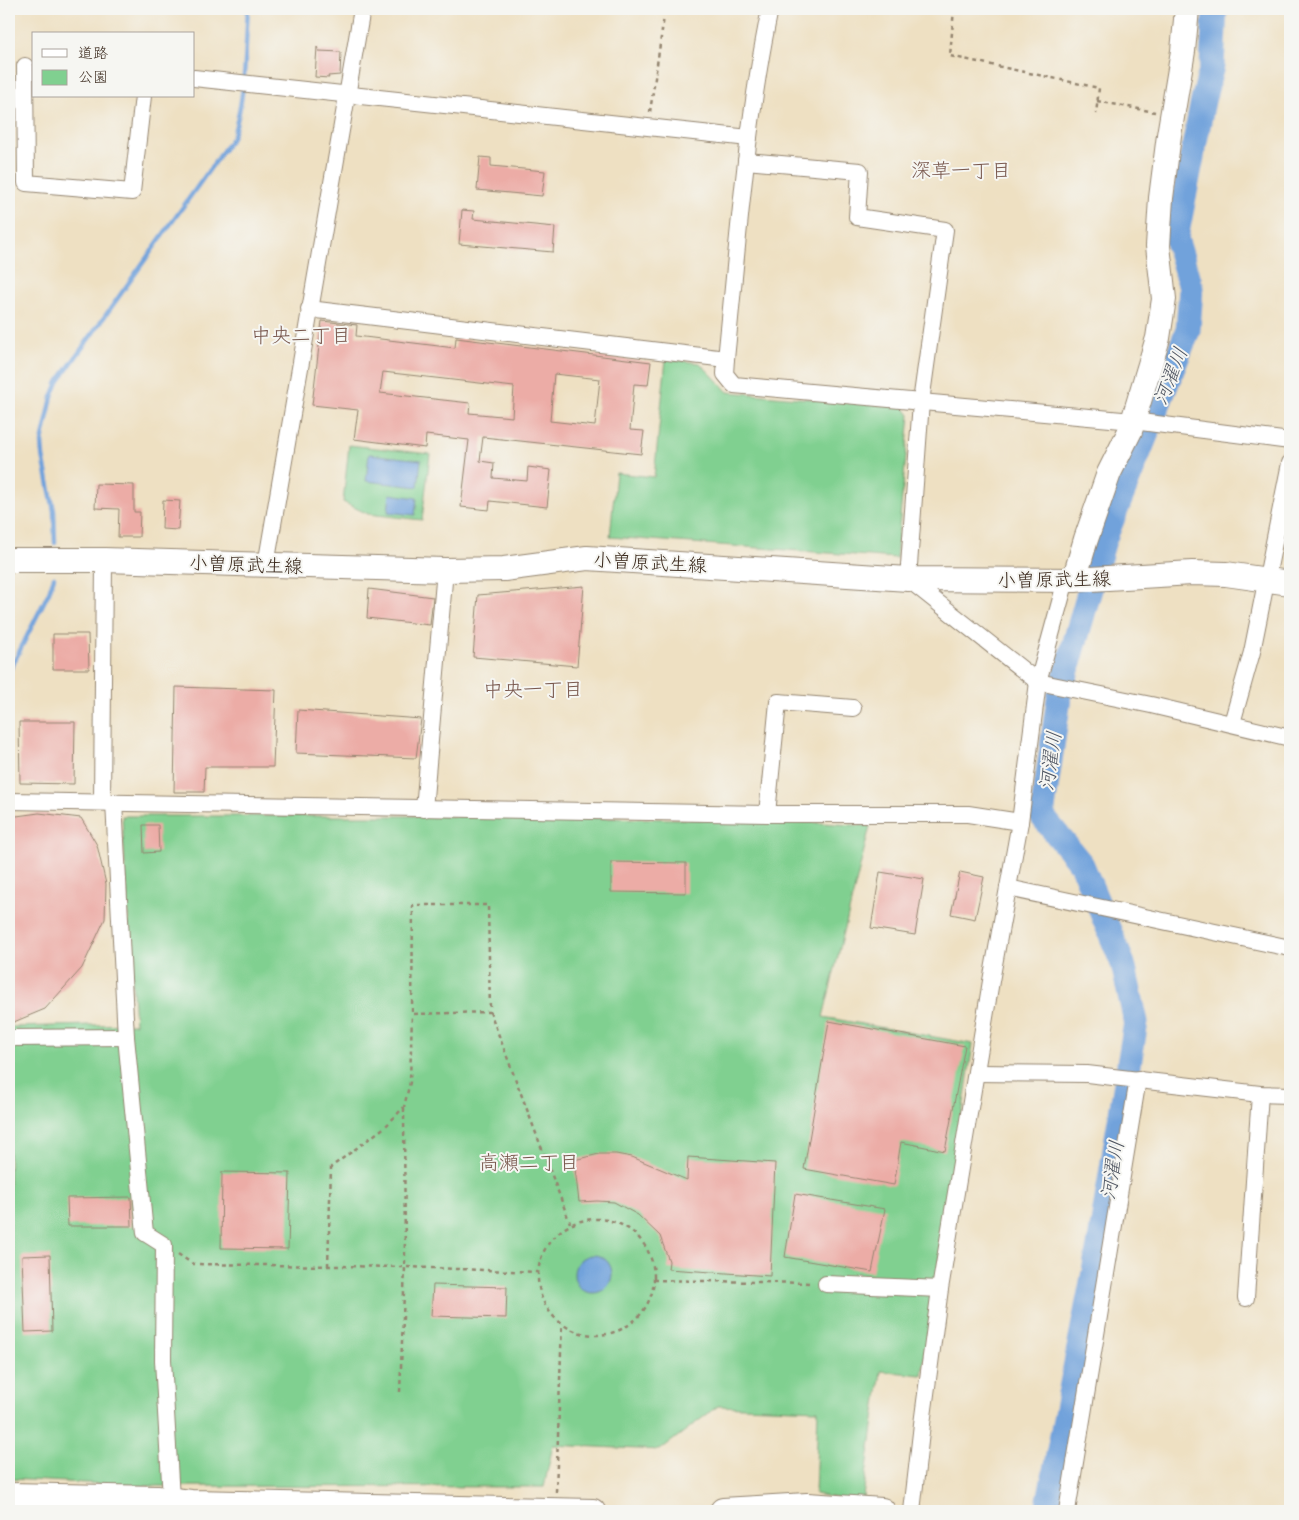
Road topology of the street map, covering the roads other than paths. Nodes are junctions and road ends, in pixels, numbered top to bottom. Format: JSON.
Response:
{"nodes":[{"id":1,"x":362,"y":9,"type":"edge"},
{"id":2,"x":770,"y":9,"type":"edge"},
{"id":3,"x":1186,"y":9,"type":"edge"},
{"id":4,"x":22,"y":66,"type":"edge"},
{"id":5,"x":195,"y":78,"type":"edge"},
{"id":6,"x":348,"y":95,"type":"junction"},
{"id":7,"x":143,"y":98,"type":"edge"},
{"id":8,"x":749,"y":138,"type":"junction"},
{"id":9,"x":746,"y":161,"type":"junction"},
{"id":10,"x":310,"y":309,"type":"junction"},
{"id":11,"x":726,"y":359,"type":"junction"},
{"id":12,"x":921,"y":402,"type":"junction"},
{"id":13,"x":1133,"y":421,"type":"junction"},
{"id":14,"x":1290,"y":441,"type":"edge"},
{"id":15,"x":1290,"y":463,"type":"edge"},
{"id":16,"x":9,"y":560,"type":"edge"},
{"id":17,"x":104,"y":560,"type":"junction"},
{"id":18,"x":266,"y":565,"type":"junction"},
{"id":19,"x":445,"y":570,"type":"junction"},
{"id":20,"x":908,"y":579,"type":"junction"},
{"id":21,"x":1078,"y":580,"type":"junction"},
{"id":22,"x":1266,"y":580,"type":"junction"},
{"id":23,"x":1290,"y":583,"type":"edge"},
{"id":24,"x":1038,"y":682,"type":"junction"},
{"id":25,"x":853,"y":708,"type":"dead end"},
{"id":26,"x":1232,"y":723,"type":"junction"},
{"id":27,"x":1290,"y":738,"type":"edge"},
{"id":28,"x":9,"y":801,"type":"edge"},
{"id":29,"x":108,"y":802,"type":"junction"},
{"id":30,"x":424,"y":809,"type":"junction"},
{"id":31,"x":767,"y":814,"type":"junction"},
{"id":32,"x":1020,"y":822,"type":"junction"},
{"id":33,"x":1008,"y":888,"type":"junction"},
{"id":34,"x":1290,"y":948,"type":"edge"},
{"id":35,"x":126,"y":1037,"type":"junction"},
{"id":36,"x":9,"y":1038,"type":"edge"},
{"id":37,"x":976,"y":1073,"type":"junction"},
{"id":38,"x":1138,"y":1079,"type":"junction"},
{"id":39,"x":1260,"y":1094,"type":"junction"},
{"id":40,"x":1290,"y":1095,"type":"edge"},
{"id":41,"x":826,"y":1284,"type":"road end"},
{"id":42,"x":940,"y":1289,"type":"junction"},
{"id":43,"x":1246,"y":1298,"type":"dead end"},
{"id":44,"x":12,"y":1500,"type":"edge"},
{"id":45,"x":184,"y":1504,"type":"edge"},
{"id":46,"x":593,"y":1511,"type":"edge"},
{"id":47,"x":723,"y":1511,"type":"edge"},
{"id":48,"x":882,"y":1511,"type":"edge"},
{"id":49,"x":912,"y":1511,"type":"edge"},
{"id":50,"x":1068,"y":1511,"type":"edge"}],
"edges":[{"from":1,"to":6,"type":"street"},
{"from":2,"to":8,"type":"street"},
{"from":3,"to":13,"type":"main road"},
{"from":4,"to":7,"type":"street"},
{"from":5,"to":6,"type":"street"},
{"from":6,"to":8,"type":"street"},
{"from":6,"to":10,"type":"street"},
{"from":8,"to":9,"type":"street"},
{"from":9,"to":11,"type":"street"},
{"from":9,"to":12,"type":"street"},
{"from":10,"to":11,"type":"street"},
{"from":10,"to":18,"type":"street"},
{"from":11,"to":12,"type":"street"},
{"from":12,"to":13,"type":"street"},
{"from":12,"to":20,"type":"street"},
{"from":13,"to":14,"type":"street"},
{"from":13,"to":21,"type":"main road"},
{"from":15,"to":22,"type":"street"},
{"from":16,"to":17,"type":"main road","name":"小曽原武生線"},
{"from":17,"to":18,"type":"main road","name":"小曽原武生線"},
{"from":17,"to":29,"type":"street"},
{"from":18,"to":19,"type":"main road","name":"小曽原武生線"},
{"from":19,"to":20,"type":"main road","name":"小曽原武生線"},
{"from":19,"to":30,"type":"street"},
{"from":20,"to":21,"type":"main road","name":"小曽原武生線"},
{"from":20,"to":24,"type":"street"},
{"from":21,"to":22,"type":"main road","name":"小曽原武生線"},
{"from":21,"to":24,"type":"street"},
{"from":22,"to":23,"type":"main road","name":"小曽原武生線"},
{"from":22,"to":26,"type":"street"},
{"from":24,"to":26,"type":"street"},
{"from":24,"to":32,"type":"street"},
{"from":25,"to":31,"type":"street"},
{"from":26,"to":27,"type":"street"},
{"from":28,"to":29,"type":"street"},
{"from":29,"to":30,"type":"street"},
{"from":29,"to":35,"type":"street"},
{"from":30,"to":31,"type":"street"},
{"from":31,"to":32,"type":"street"},
{"from":32,"to":33,"type":"street"},
{"from":33,"to":34,"type":"street"},
{"from":33,"to":37,"type":"street"},
{"from":35,"to":36,"type":"street"},
{"from":35,"to":45,"type":"street"},
{"from":37,"to":38,"type":"street"},
{"from":37,"to":42,"type":"street"},
{"from":38,"to":39,"type":"street"},
{"from":38,"to":50,"type":"street"},
{"from":39,"to":40,"type":"street"},
{"from":39,"to":43,"type":"street"},
{"from":41,"to":42,"type":"street"},
{"from":42,"to":49,"type":"street"},
{"from":44,"to":45,"type":"main road"},
{"from":45,"to":46,"type":"main road"},
{"from":47,"to":48,"type":"main road"}]}
